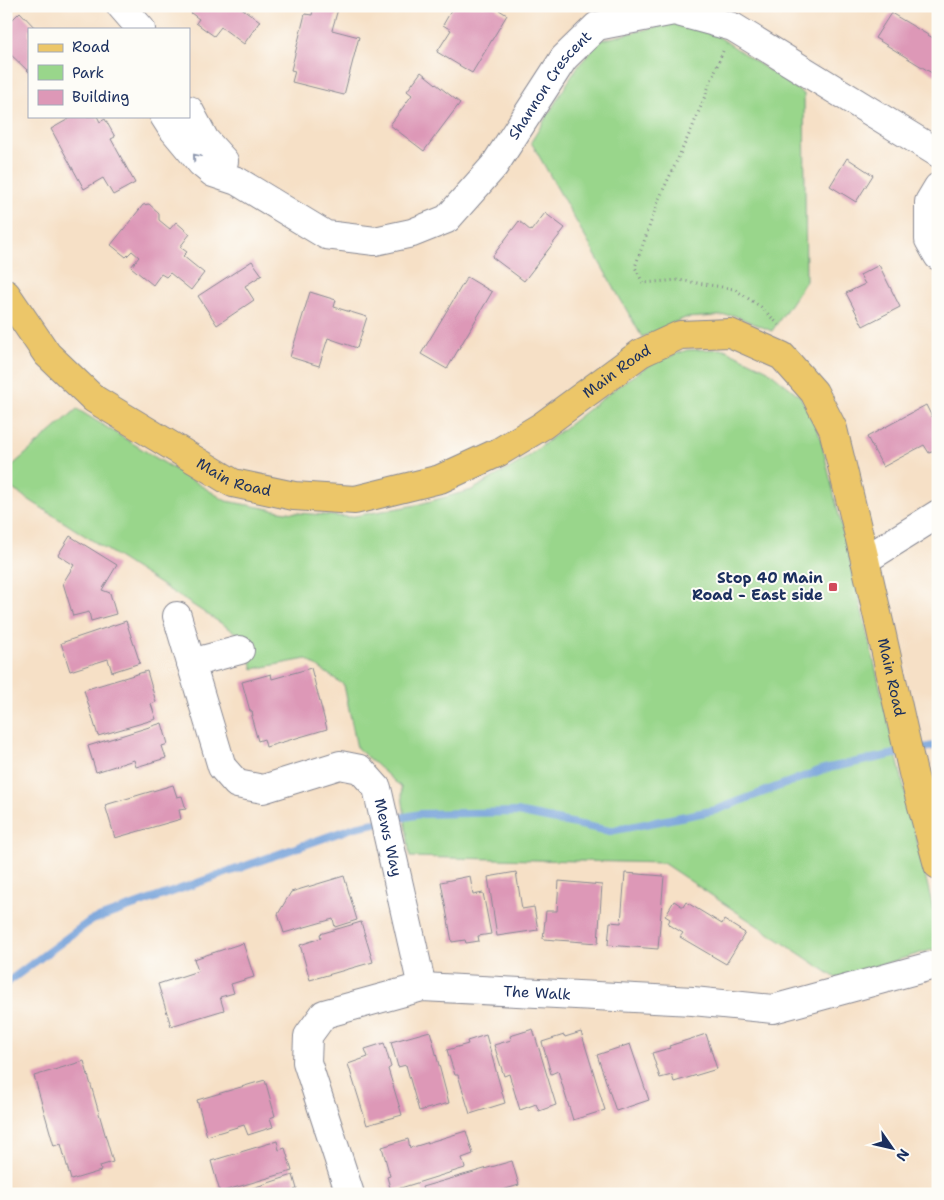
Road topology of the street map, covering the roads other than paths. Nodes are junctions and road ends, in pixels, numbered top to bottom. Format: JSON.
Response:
{"nodes":[{"id":1,"x":190,"y":112,"type":"edge"},
{"id":2,"x":165,"y":118,"type":"edge"},
{"id":3,"x":938,"y":153,"type":"edge"},
{"id":4,"x":237,"y":181,"type":"junction"},
{"id":5,"x":938,"y":187,"type":"edge"},
{"id":6,"x":938,"y":256,"type":"edge"},
{"id":7,"x":6,"y":294,"type":"edge"},
{"id":8,"x":938,"y":514,"type":"edge"},
{"id":9,"x":865,"y":560,"type":"junction"},
{"id":10,"x":177,"y":616,"type":"dead end"},
{"id":11,"x":240,"y":650,"type":"dead end"},
{"id":12,"x":191,"y":663,"type":"junction"},
{"id":13,"x":938,"y":865,"type":"edge"},
{"id":14,"x":938,"y":964,"type":"edge"},
{"id":15,"x":422,"y":987,"type":"junction"},
{"id":16,"x":350,"y":1194,"type":"edge"}],
"edges":[{"from":1,"to":4,"type":"street","name":"Shannon Crescent"},
{"from":4,"to":2,"type":"street","name":"Shannon Crescent","one_way":true},
{"from":3,"to":4,"type":"street","name":"Shannon Crescent"},
{"from":5,"to":6,"type":"street"},
{"from":7,"to":9,"type":"main road","name":"Main Road"},
{"from":8,"to":9,"type":"street"},
{"from":9,"to":13,"type":"main road","name":"Main Road"},
{"from":10,"to":12,"type":"street","name":"Mews Way"},
{"from":11,"to":12,"type":"street"},
{"from":12,"to":15,"type":"street","name":"Mews Way"},
{"from":14,"to":15,"type":"street","name":"The Walk"},
{"from":15,"to":16,"type":"street","name":"The Walk"}]}
